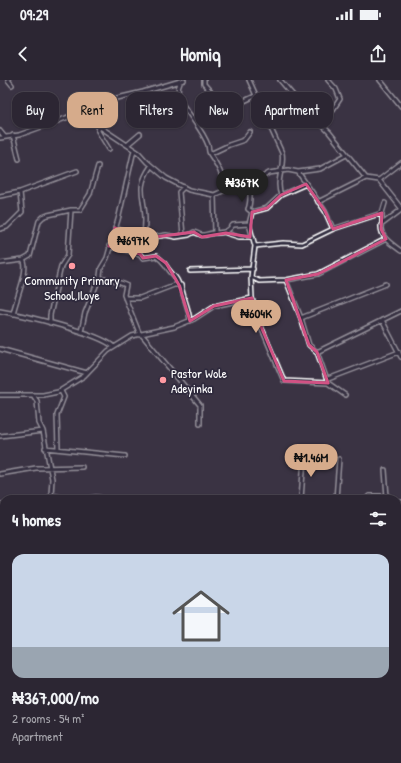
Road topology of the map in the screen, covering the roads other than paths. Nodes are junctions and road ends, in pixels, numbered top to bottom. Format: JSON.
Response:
{"nodes":[{"id":1,"x":8,"y":80,"type":"edge"},
{"id":2,"x":184,"y":80,"type":"edge"},
{"id":3,"x":204,"y":80,"type":"edge"},
{"id":4,"x":250,"y":80,"type":"edge"},
{"id":5,"x":280,"y":80,"type":"edge"},
{"id":6,"x":328,"y":80,"type":"edge"},
{"id":7,"x":380,"y":80,"type":"edge"},
{"id":8,"x":180,"y":83,"type":"junction"},
{"id":9,"x":12,"y":85,"type":"dead end"},
{"id":10,"x":212,"y":92,"type":"edge"},
{"id":11,"x":254,"y":92,"type":"edge"},
{"id":12,"x":290,"y":92,"type":"edge"},
{"id":13,"x":118,"y":98,"type":"edge"},
{"id":14,"x":401,"y":106,"type":"edge"},
{"id":15,"x":333,"y":110,"type":"edge"},
{"id":16,"x":67,"y":117,"type":"edge"},
{"id":17,"x":194,"y":119,"type":"joint"},
{"id":18,"x":99,"y":128,"type":"edge"},
{"id":19,"x":102,"y":128,"type":"edge"},
{"id":20,"x":270,"y":128,"type":"edge"},
{"id":21,"x":325,"y":128,"type":"edge"},
{"id":22,"x":0,"y":131,"type":"edge"},
{"id":23,"x":250,"y":132,"type":"dead end"},
{"id":24,"x":140,"y":134,"type":"dead end"},
{"id":25,"x":4,"y":136,"type":"junction"},
{"id":26,"x":13,"y":136,"type":"junction"},
{"id":27,"x":0,"y":138,"type":"edge"},
{"id":28,"x":127,"y":145,"type":"junction"},
{"id":29,"x":108,"y":149,"type":"dead end"},
{"id":30,"x":134,"y":150,"type":"junction"},
{"id":31,"x":139,"y":153,"type":"junction"},
{"id":32,"x":210,"y":154,"type":"junction"},
{"id":33,"x":346,"y":155,"type":"junction"},
{"id":34,"x":131,"y":158,"type":"junction"},
{"id":35,"x":19,"y":159,"type":"dead end"},
{"id":36,"x":401,"y":163,"type":"edge"},
{"id":37,"x":98,"y":166,"type":"dead end"},
{"id":38,"x":151,"y":166,"type":"junction"},
{"id":39,"x":77,"y":171,"type":"dead end"},
{"id":40,"x":280,"y":171,"type":"junction"},
{"id":41,"x":298,"y":172,"type":"junction"},
{"id":42,"x":366,"y":178,"type":"junction"},
{"id":43,"x":379,"y":180,"type":"junction"},
{"id":44,"x":224,"y":182,"type":"junction"},
{"id":45,"x":252,"y":183,"type":"junction"},
{"id":46,"x":306,"y":184,"type":"junction"},
{"id":47,"x":184,"y":187,"type":"junction"},
{"id":48,"x":231,"y":187,"type":"junction"},
{"id":49,"x":224,"y":190,"type":"junction"},
{"id":50,"x":20,"y":192,"type":"junction"},
{"id":51,"x":214,"y":194,"type":"junction"},
{"id":52,"x":281,"y":195,"type":"junction"},
{"id":53,"x":0,"y":196,"type":"edge"},
{"id":54,"x":318,"y":202,"type":"junction"},
{"id":55,"x":385,"y":202,"type":"dead end"},
{"id":56,"x":401,"y":209,"type":"edge"},
{"id":57,"x":71,"y":210,"type":"junction"},
{"id":58,"x":252,"y":212,"type":"junction"},
{"id":59,"x":382,"y":213,"type":"junction"},
{"id":60,"x":12,"y":223,"type":"junction"},
{"id":61,"x":249,"y":224,"type":"junction"},
{"id":62,"x":381,"y":225,"type":"junction"},
{"id":63,"x":13,"y":228,"type":"dead end"},
{"id":64,"x":115,"y":228,"type":"junction"},
{"id":65,"x":0,"y":229,"type":"edge"},
{"id":66,"x":333,"y":229,"type":"junction"},
{"id":67,"x":215,"y":233,"type":"junction"},
{"id":68,"x":226,"y":233,"type":"junction"},
{"id":69,"x":183,"y":235,"type":"junction"},
{"id":70,"x":253,"y":237,"type":"junction"},
{"id":71,"x":145,"y":238,"type":"junction"},
{"id":72,"x":386,"y":239,"type":"junction"},
{"id":73,"x":109,"y":246,"type":"junction"},
{"id":74,"x":255,"y":246,"type":"junction"},
{"id":75,"x":401,"y":251,"type":"edge"},
{"id":76,"x":23,"y":260,"type":"junction"},
{"id":77,"x":0,"y":263,"type":"edge"},
{"id":78,"x":253,"y":269,"type":"junction"},
{"id":79,"x":190,"y":271,"type":"dead end"},
{"id":80,"x":100,"y":276,"type":"junction"},
{"id":81,"x":253,"y":278,"type":"junction"},
{"id":82,"x":286,"y":280,"type":"junction"},
{"id":83,"x":386,"y":284,"type":"dead end"},
{"id":84,"x":179,"y":285,"type":"junction"},
{"id":85,"x":125,"y":298,"type":"junction"},
{"id":86,"x":252,"y":298,"type":"junction"},
{"id":87,"x":0,"y":311,"type":"edge"},
{"id":88,"x":401,"y":311,"type":"edge"},
{"id":89,"x":13,"y":314,"type":"junction"},
{"id":90,"x":301,"y":318,"type":"junction"},
{"id":91,"x":382,"y":320,"type":"junction"},
{"id":92,"x":190,"y":321,"type":"junction"},
{"id":93,"x":50,"y":323,"type":"junction"},
{"id":94,"x":80,"y":332,"type":"junction"},
{"id":95,"x":141,"y":335,"type":"junction"},
{"id":96,"x":114,"y":347,"type":"junction"},
{"id":97,"x":0,"y":349,"type":"edge"},
{"id":98,"x":317,"y":352,"type":"junction"},
{"id":99,"x":399,"y":352,"type":"junction"},
{"id":100,"x":401,"y":357,"type":"edge"},
{"id":101,"x":87,"y":373,"type":"junction"},
{"id":102,"x":328,"y":381,"type":"junction"},
{"id":103,"x":61,"y":391,"type":"junction"},
{"id":104,"x":0,"y":395,"type":"edge"},
{"id":105,"x":33,"y":395,"type":"junction"},
{"id":106,"x":40,"y":395,"type":"junction"},
{"id":107,"x":345,"y":395,"type":"dead end"},
{"id":108,"x":37,"y":401,"type":"junction"},
{"id":109,"x":200,"y":424,"type":"dead end"},
{"id":110,"x":43,"y":431,"type":"junction"},
{"id":111,"x":0,"y":436,"type":"edge"},
{"id":112,"x":44,"y":448,"type":"junction"},
{"id":113,"x":58,"y":448,"type":"junction"},
{"id":114,"x":125,"y":456,"type":"dead end"},
{"id":115,"x":304,"y":458,"type":"dead end"},
{"id":116,"x":339,"y":459,"type":"dead end"},
{"id":117,"x":49,"y":467,"type":"junction"},
{"id":118,"x":82,"y":467,"type":"dead end"},
{"id":119,"x":385,"y":470,"type":"dead end"},
{"id":120,"x":0,"y":474,"type":"edge"},
{"id":121,"x":51,"y":495,"type":"edge"},
{"id":122,"x":301,"y":495,"type":"edge"},
{"id":123,"x":336,"y":495,"type":"edge"},
{"id":124,"x":388,"y":495,"type":"edge"}],
"edges":[{"from":1,"to":9,"type":"street"},
{"from":2,"to":8,"type":"street"},
{"from":3,"to":10,"type":"street"},
{"from":4,"to":11,"type":"street"},
{"from":5,"to":12,"type":"street"},
{"from":6,"to":15,"type":"street"},
{"from":7,"to":14,"type":"street"},
{"from":8,"to":13,"type":"street"},
{"from":8,"to":17,"type":"street"},
{"from":16,"to":26,"type":"street"},
{"from":17,"to":32,"type":"street"},
{"from":18,"to":29,"type":"street"},
{"from":19,"to":28,"type":"street"},
{"from":20,"to":40,"type":"street"},
{"from":21,"to":33,"type":"street"},
{"from":22,"to":25,"type":"street"},
{"from":23,"to":32,"type":"street"},
{"from":24,"to":28,"type":"street"},
{"from":25,"to":26,"type":"street"},
{"from":25,"to":27,"type":"street"},
{"from":26,"to":35,"type":"street"},
{"from":28,"to":30,"type":"street"},
{"from":30,"to":31,"type":"street"},
{"from":30,"to":34,"type":"street"},
{"from":31,"to":34,"type":"street"},
{"from":31,"to":38,"type":"street"},
{"from":32,"to":44,"type":"street"},
{"from":33,"to":41,"type":"street"},
{"from":33,"to":42,"type":"street"},
{"from":34,"to":64,"type":"street"},
{"from":36,"to":43,"type":"street"},
{"from":37,"to":57,"type":"street"},
{"from":38,"to":47,"type":"street"},
{"from":38,"to":71,"type":"street"},
{"from":39,"to":50,"type":"street"},
{"from":40,"to":41,"type":"street"},
{"from":40,"to":45,"type":"street"},
{"from":40,"to":52,"type":"street"},
{"from":41,"to":46,"type":"street"},
{"from":42,"to":43,"type":"street"},
{"from":42,"to":54,"type":"street"},
{"from":43,"to":56,"type":"street"},
{"from":44,"to":48,"type":"street"},
{"from":44,"to":49,"type":"street"},
{"from":45,"to":48,"type":"street"},
{"from":45,"to":58,"type":"street"},
{"from":46,"to":52,"type":"street"},
{"from":46,"to":54,"type":"street"},
{"from":47,"to":51,"type":"street"},
{"from":47,"to":69,"type":"street"},
{"from":48,"to":49,"type":"street"},
{"from":49,"to":51,"type":"street"},
{"from":50,"to":53,"type":"street"},
{"from":50,"to":60,"type":"street"},
{"from":51,"to":67,"type":"street"},
{"from":52,"to":58,"type":"street"},
{"from":54,"to":66,"type":"street"},
{"from":55,"to":59,"type":"street"},
{"from":56,"to":62,"type":"street"},
{"from":57,"to":76,"type":"street"},
{"from":57,"to":93,"type":"street"},
{"from":58,"to":61,"type":"street"},
{"from":59,"to":62,"type":"street"},
{"from":59,"to":66,"type":"street"},
{"from":60,"to":63,"type":"street"},
{"from":60,"to":65,"type":"street"},
{"from":61,"to":68,"type":"street"},
{"from":61,"to":70,"type":"street"},
{"from":62,"to":72,"type":"street"},
{"from":64,"to":71,"type":"street"},
{"from":64,"to":73,"type":"street"},
{"from":66,"to":74,"type":"street"},
{"from":67,"to":68,"type":"street"},
{"from":67,"to":69,"type":"street"},
{"from":68,"to":70,"type":"street"},
{"from":69,"to":71,"type":"street"},
{"from":70,"to":74,"type":"street"},
{"from":72,"to":75,"type":"street"},
{"from":72,"to":82,"type":"street"},
{"from":73,"to":80,"type":"street"},
{"from":73,"to":84,"type":"street"},
{"from":74,"to":78,"type":"street"},
{"from":76,"to":77,"type":"street"},
{"from":76,"to":89,"type":"street"},
{"from":78,"to":79,"type":"street"},
{"from":78,"to":81,"type":"street"},
{"from":80,"to":85,"type":"street"},
{"from":80,"to":94,"type":"street"},
{"from":81,"to":82,"type":"street"},
{"from":81,"to":86,"type":"street"},
{"from":82,"to":90,"type":"street"},
{"from":83,"to":90,"type":"street"},
{"from":84,"to":85,"type":"street"},
{"from":84,"to":92,"type":"street"},
{"from":85,"to":95,"type":"street"},
{"from":86,"to":92,"type":"street"},
{"from":86,"to":102,"type":"street"},
{"from":87,"to":89,"type":"street"},
{"from":88,"to":91,"type":"street"},
{"from":89,"to":93,"type":"street"},
{"from":90,"to":98,"type":"street"},
{"from":91,"to":98,"type":"street"},
{"from":91,"to":99,"type":"street"},
{"from":92,"to":95,"type":"street"},
{"from":93,"to":94,"type":"street"},
{"from":94,"to":96,"type":"street"},
{"from":95,"to":96,"type":"street"},
{"from":95,"to":109,"type":"street"},
{"from":96,"to":101,"type":"street"},
{"from":97,"to":101,"type":"street"},
{"from":98,"to":102,"type":"street"},
{"from":99,"to":100,"type":"street"},
{"from":99,"to":102,"type":"street"},
{"from":101,"to":103,"type":"street"},
{"from":102,"to":107,"type":"street"},
{"from":103,"to":106,"type":"street"},
{"from":103,"to":113,"type":"street"},
{"from":104,"to":105,"type":"street"},
{"from":105,"to":106,"type":"street"},
{"from":105,"to":108,"type":"street"},
{"from":106,"to":108,"type":"street"},
{"from":108,"to":110,"type":"street"},
{"from":110,"to":111,"type":"street"},
{"from":110,"to":112,"type":"street"},
{"from":112,"to":113,"type":"street"},
{"from":112,"to":117,"type":"street"},
{"from":113,"to":114,"type":"street"},
{"from":115,"to":122,"type":"street"},
{"from":116,"to":123,"type":"street"},
{"from":117,"to":118,"type":"street"},
{"from":117,"to":120,"type":"street"},
{"from":117,"to":121,"type":"street"},
{"from":119,"to":124,"type":"street"}]}
